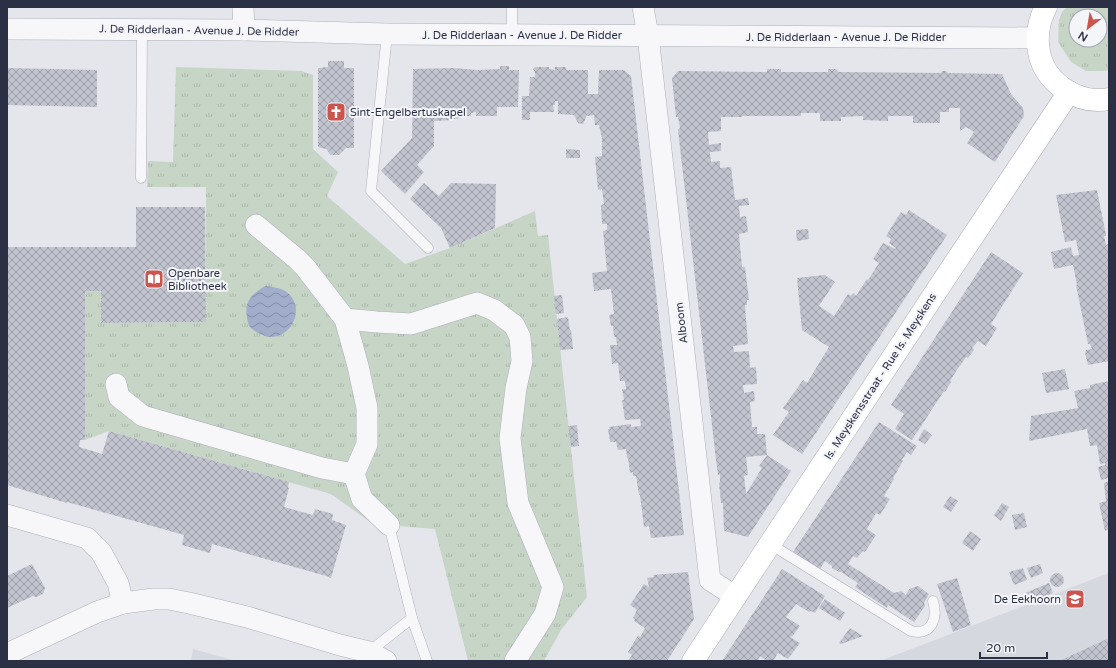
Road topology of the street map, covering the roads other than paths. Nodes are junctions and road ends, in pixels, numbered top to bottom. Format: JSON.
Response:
{"nodes":[{"id":1,"x":243,"y":7,"type":"edge"},
{"id":2,"x":512,"y":7,"type":"edge"},
{"id":3,"x":643,"y":7,"type":"edge"},
{"id":4,"x":1046,"y":7,"type":"edge"},
{"id":5,"x":7,"y":29,"type":"edge"},
{"id":6,"x":142,"y":29,"type":"junction"},
{"id":7,"x":244,"y":30,"type":"junction"},
{"id":8,"x":387,"y":34,"type":"junction"},
{"id":9,"x":512,"y":35,"type":"junction"},
{"id":10,"x":648,"y":36,"type":"junction"},
{"id":11,"x":1038,"y":38,"type":"junction"},
{"id":12,"x":1069,"y":92,"type":"junction"},
{"id":13,"x":1109,"y":99,"type":"edge"},
{"id":14,"x":141,"y":178,"type":"dead end"},
{"id":15,"x":256,"y":225,"type":"dead end"},
{"id":16,"x":428,"y":248,"type":"dead end"},
{"id":17,"x":345,"y":319,"type":"junction"},
{"id":18,"x":116,"y":384,"type":"dead end"},
{"id":19,"x":354,"y":474,"type":"junction"},
{"id":20,"x":7,"y":514,"type":"edge"},
{"id":21,"x":389,"y":525,"type":"joint"},
{"id":22,"x":770,"y":544,"type":"junction"},
{"id":23,"x":736,"y":597,"type":"junction"},
{"id":24,"x":933,"y":601,"type":"dead end"},
{"id":25,"x":123,"y":603,"type":"junction"},
{"id":26,"x":412,"y":618,"type":"junction"},
{"id":27,"x":7,"y":654,"type":"edge"},
{"id":28,"x":378,"y":656,"type":"edge"},
{"id":29,"x":427,"y":661,"type":"edge"},
{"id":30,"x":515,"y":661,"type":"edge"},
{"id":31,"x":693,"y":661,"type":"edge"}],
"edges":[{"from":1,"to":7,"type":"street"},
{"from":2,"to":9,"type":"lane"},
{"from":3,"to":10,"type":"street"},
{"from":4,"to":11,"type":"street"},
{"from":5,"to":6,"type":"street","name":"J. De Ridderlaan - Avenue J. De Ridder"},
{"from":6,"to":7,"type":"street","name":"J. De Ridderlaan - Avenue J. De Ridder"},
{"from":6,"to":14,"type":"lane"},
{"from":7,"to":8,"type":"street","name":"J. De Ridderlaan - Avenue J. De Ridder"},
{"from":8,"to":9,"type":"street","name":"J. De Ridderlaan - Avenue J. De Ridder"},
{"from":8,"to":16,"type":"lane"},
{"from":9,"to":10,"type":"street","name":"J. De Ridderlaan - Avenue J. De Ridder"},
{"from":10,"to":11,"type":"street","name":"J. De Ridderlaan - Avenue J. De Ridder"},
{"from":10,"to":23,"type":"street","name":"Alboom"},
{"from":11,"to":12,"type":"street"},
{"from":12,"to":13,"type":"street"},
{"from":12,"to":22,"type":"street","name":"Is. Meyskensstraat - Rue Is. Meyskens"},
{"from":15,"to":17,"type":"street"},
{"from":17,"to":19,"type":"street"},
{"from":17,"to":30,"type":"street"},
{"from":18,"to":19,"type":"street"},
{"from":19,"to":21,"type":"street"},
{"from":20,"to":25,"type":"street"},
{"from":21,"to":26,"type":"lane"},
{"from":22,"to":23,"type":"street","name":"Is. Meyskensstraat - Rue Is. Meyskens"},
{"from":22,"to":24,"type":"lane"},
{"from":23,"to":31,"type":"street","name":"Is. Meyskensstraat - Rue Is. Meyskens"},
{"from":25,"to":27,"type":"street"},
{"from":25,"to":28,"type":"street"},
{"from":26,"to":28,"type":"lane"},
{"from":26,"to":29,"type":"lane"}]}
